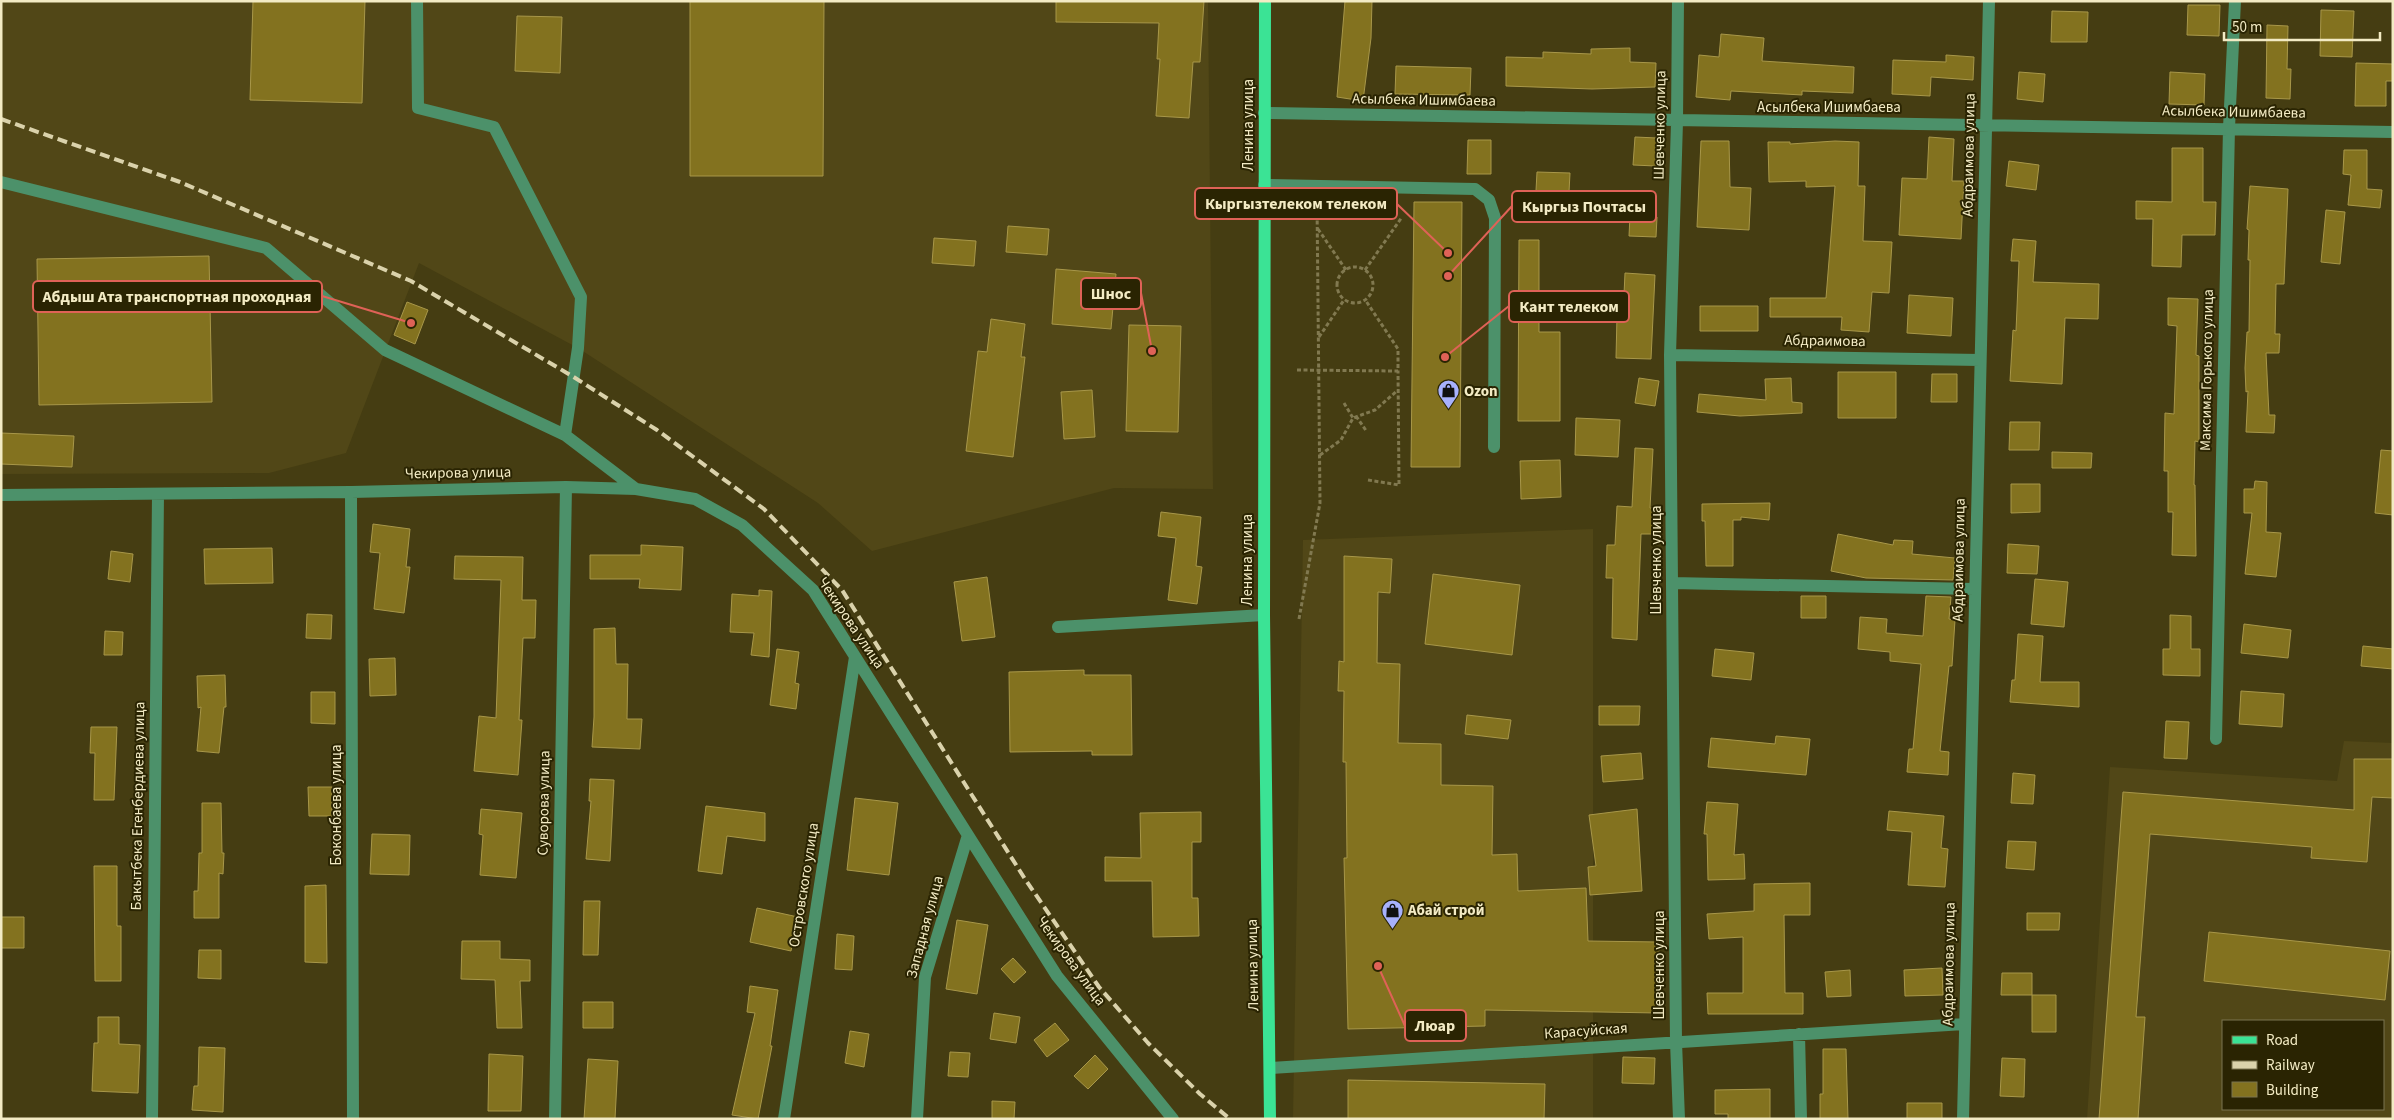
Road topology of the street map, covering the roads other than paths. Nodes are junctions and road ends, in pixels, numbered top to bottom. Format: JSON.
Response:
{"nodes":[{"id":1,"x":417,"y":1,"type":"edge"},
{"id":2,"x":1265,"y":1,"type":"edge"},
{"id":3,"x":1678,"y":1,"type":"edge"},
{"id":4,"x":1989,"y":1,"type":"edge"},
{"id":5,"x":2235,"y":1,"type":"edge"},
{"id":6,"x":1264,"y":113,"type":"junction"},
{"id":7,"x":1677,"y":122,"type":"junction"},
{"id":8,"x":1986,"y":124,"type":"junction"},
{"id":9,"x":2229,"y":128,"type":"junction"},
{"id":10,"x":2393,"y":132,"type":"edge"},
{"id":11,"x":1,"y":182,"type":"edge"},
{"id":12,"x":1264,"y":185,"type":"junction"},
{"id":13,"x":1670,"y":355,"type":"junction"},
{"id":14,"x":1980,"y":360,"type":"junction"},
{"id":15,"x":565,"y":435,"type":"junction"},
{"id":16,"x":1494,"y":447,"type":"dead end"},
{"id":17,"x":566,"y":487,"type":"junction"},
{"id":18,"x":636,"y":490,"type":"junction"},
{"id":19,"x":351,"y":492,"type":"junction"},
{"id":20,"x":158,"y":494,"type":"junction"},
{"id":21,"x":1,"y":495,"type":"edge"},
{"id":22,"x":1672,"y":583,"type":"junction"},
{"id":23,"x":1974,"y":589,"type":"junction"},
{"id":24,"x":1264,"y":615,"type":"junction"},
{"id":25,"x":1058,"y":627,"type":"dead end"},
{"id":26,"x":855,"y":657,"type":"junction"},
{"id":27,"x":2216,"y":740,"type":"dead end"},
{"id":28,"x":968,"y":835,"type":"junction"},
{"id":29,"x":1964,"y":1024,"type":"junction"},
{"id":30,"x":1799,"y":1034,"type":"junction"},
{"id":31,"x":1676,"y":1042,"type":"junction"},
{"id":32,"x":1271,"y":1068,"type":"junction"},
{"id":33,"x":152,"y":1119,"type":"edge"},
{"id":34,"x":352,"y":1119,"type":"edge"},
{"id":35,"x":555,"y":1119,"type":"edge"},
{"id":36,"x":784,"y":1119,"type":"edge"},
{"id":37,"x":917,"y":1119,"type":"edge"},
{"id":38,"x":1173,"y":1119,"type":"edge"},
{"id":39,"x":1270,"y":1119,"type":"edge"},
{"id":40,"x":1679,"y":1119,"type":"edge"},
{"id":41,"x":1801,"y":1119,"type":"edge"},
{"id":42,"x":1963,"y":1119,"type":"edge"}],
"edges":[{"from":1,"to":15,"type":"street"},
{"from":2,"to":6,"type":"main road","name":"Ленина улица"},
{"from":3,"to":7,"type":"street","name":"Шевченко улица"},
{"from":4,"to":8,"type":"street","name":"Абдраимова улица"},
{"from":5,"to":9,"type":"street","name":"Максима Горького улица"},
{"from":6,"to":7,"type":"street","name":"Асылбека Ишимбаева"},
{"from":6,"to":12,"type":"main road","name":"Ленина улица"},
{"from":7,"to":8,"type":"street","name":"Асылбека Ишимбаева"},
{"from":7,"to":13,"type":"street","name":"Шевченко улица"},
{"from":8,"to":9,"type":"street","name":"Асылбека Ишимбаева"},
{"from":8,"to":14,"type":"street","name":"Абдраимова улица"},
{"from":9,"to":10,"type":"street","name":"Асылбека Ишимбаева"},
{"from":9,"to":27,"type":"street","name":"Максима Горького улица"},
{"from":11,"to":15,"type":"street"},
{"from":12,"to":16,"type":"street"},
{"from":12,"to":24,"type":"main road","name":"Ленина улица"},
{"from":13,"to":14,"type":"street","name":"Абдраимова"},
{"from":13,"to":22,"type":"street","name":"Шевченко улица"},
{"from":14,"to":23,"type":"street","name":"Абдраимова улица"},
{"from":15,"to":18,"type":"street"},
{"from":17,"to":18,"type":"street","name":"Чекирова улица"},
{"from":17,"to":19,"type":"street","name":"Чекирова улица"},
{"from":17,"to":35,"type":"street","name":"Суворова улица"},
{"from":18,"to":26,"type":"street","name":"Чекирова улица"},
{"from":19,"to":20,"type":"street","name":"Чекирова улица"},
{"from":19,"to":34,"type":"street","name":"Боконбаева улица"},
{"from":20,"to":21,"type":"street","name":"Чекирова улица"},
{"from":20,"to":33,"type":"street","name":"Бакытбека Егенбердиева улица"},
{"from":22,"to":23,"type":"street"},
{"from":22,"to":31,"type":"street","name":"Шевченко улица"},
{"from":23,"to":29,"type":"street","name":"Абдраимова улица"},
{"from":24,"to":25,"type":"street"},
{"from":24,"to":32,"type":"main road","name":"Ленина улица"},
{"from":26,"to":28,"type":"street","name":"Чекирова улица"},
{"from":26,"to":36,"type":"street","name":"Островского улица"},
{"from":28,"to":37,"type":"street","name":"Западная улица"},
{"from":28,"to":38,"type":"street","name":"Чекирова улица"},
{"from":29,"to":30,"type":"street","name":"Карасуйская"},
{"from":29,"to":42,"type":"street","name":"Абдраимова улица"},
{"from":30,"to":31,"type":"street","name":"Карасуйская"},
{"from":30,"to":41,"type":"street"},
{"from":31,"to":32,"type":"street","name":"Карасуйская"},
{"from":31,"to":40,"type":"street","name":"Шевченко улица"},
{"from":32,"to":39,"type":"main road","name":"Ленина улица"}]}
